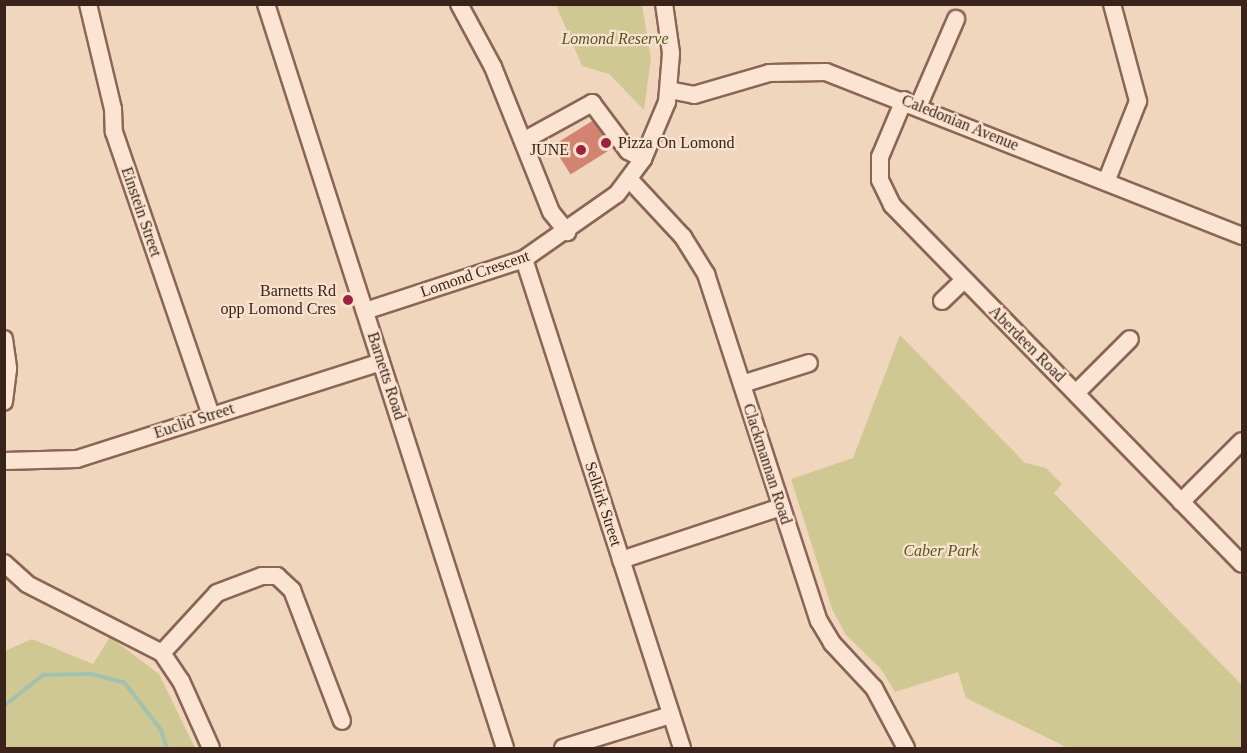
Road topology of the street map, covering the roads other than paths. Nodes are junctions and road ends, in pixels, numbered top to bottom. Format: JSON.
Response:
{"nodes":[{"id":1,"x":88,"y":4,"type":"edge"},
{"id":2,"x":266,"y":4,"type":"edge"},
{"id":3,"x":459,"y":4,"type":"edge"},
{"id":4,"x":664,"y":4,"type":"edge"},
{"id":5,"x":1112,"y":4,"type":"edge"},
{"id":6,"x":956,"y":19,"type":"dead end"},
{"id":7,"x":669,"y":90,"type":"junction"},
{"id":8,"x":911,"y":103,"type":"junction"},
{"id":9,"x":523,"y":141,"type":"junction"},
{"id":10,"x":643,"y":159,"type":"junction"},
{"id":11,"x":630,"y":180,"type":"junction"},
{"id":12,"x":1106,"y":182,"type":"junction"},
{"id":13,"x":567,"y":232,"type":"junction"},
{"id":14,"x":1242,"y":236,"type":"edge"},
{"id":15,"x":524,"y":259,"type":"junction"},
{"id":16,"x":964,"y":280,"type":"junction"},
{"id":17,"x":942,"y":301,"type":"dead end"},
{"id":18,"x":365,"y":311,"type":"junction"},
{"id":19,"x":4,"y":339,"type":"edge"},
{"id":20,"x":1130,"y":339,"type":"dead end"},
{"id":21,"x":381,"y":362,"type":"junction"},
{"id":22,"x":809,"y":363,"type":"dead end"},
{"id":23,"x":742,"y":384,"type":"junction"},
{"id":24,"x":1076,"y":393,"type":"junction"},
{"id":25,"x":4,"y":402,"type":"edge"},
{"id":26,"x":211,"y":415,"type":"junction"},
{"id":27,"x":1242,"y":441,"type":"edge"},
{"id":28,"x":4,"y":461,"type":"edge"},
{"id":29,"x":1181,"y":502,"type":"junction"},
{"id":30,"x":781,"y":507,"type":"junction"},
{"id":31,"x":621,"y":560,"type":"junction"},
{"id":32,"x":4,"y":563,"type":"edge"},
{"id":33,"x":1242,"y":564,"type":"edge"},
{"id":34,"x":162,"y":653,"type":"junction"},
{"id":35,"x":671,"y":715,"type":"junction"},
{"id":36,"x":342,"y":721,"type":"dead end"},
{"id":37,"x":211,"y":748,"type":"edge"},
{"id":38,"x":505,"y":748,"type":"edge"},
{"id":39,"x":562,"y":748,"type":"edge"},
{"id":40,"x":682,"y":748,"type":"edge"},
{"id":41,"x":906,"y":748,"type":"edge"}],
"edges":[{"from":1,"to":26,"type":"street","name":"Einstein Street"},
{"from":2,"to":18,"type":"street","name":"Barnetts Road"},
{"from":3,"to":9,"type":"street"},
{"from":4,"to":7,"type":"street","name":"Lomond Crescent"},
{"from":5,"to":12,"type":"street"},
{"from":6,"to":8,"type":"street","name":"Aberdeen Road"},
{"from":7,"to":8,"type":"street","name":"Caledonian Avenue"},
{"from":7,"to":10,"type":"street","name":"Lomond Crescent"},
{"from":8,"to":12,"type":"street","name":"Caledonian Avenue"},
{"from":8,"to":16,"type":"street","name":"Aberdeen Road"},
{"from":9,"to":10,"type":"street"},
{"from":9,"to":13,"type":"street"},
{"from":10,"to":11,"type":"street","name":"Lomond Crescent"},
{"from":11,"to":13,"type":"street","name":"Lomond Crescent"},
{"from":11,"to":23,"type":"street","name":"Clackmannan Road"},
{"from":12,"to":14,"type":"street","name":"Caledonian Avenue"},
{"from":13,"to":15,"type":"street","name":"Lomond Crescent"},
{"from":15,"to":18,"type":"street","name":"Lomond Crescent"},
{"from":15,"to":31,"type":"street","name":"Selkirk Street"},
{"from":16,"to":17,"type":"street"},
{"from":16,"to":24,"type":"street","name":"Aberdeen Road"},
{"from":18,"to":21,"type":"street","name":"Barnetts Road"},
{"from":19,"to":25,"type":"street"},
{"from":20,"to":24,"type":"street"},
{"from":21,"to":26,"type":"street","name":"Euclid Street"},
{"from":21,"to":38,"type":"street","name":"Barnetts Road"},
{"from":22,"to":23,"type":"street"},
{"from":23,"to":30,"type":"street","name":"Clackmannan Road"},
{"from":24,"to":29,"type":"street","name":"Aberdeen Road"},
{"from":26,"to":28,"type":"street","name":"Euclid Street"},
{"from":27,"to":29,"type":"street"},
{"from":29,"to":33,"type":"street","name":"Aberdeen Road"},
{"from":30,"to":31,"type":"street"},
{"from":30,"to":41,"type":"street","name":"Clackmannan Road"},
{"from":31,"to":35,"type":"street","name":"Selkirk Street"},
{"from":32,"to":34,"type":"street"},
{"from":34,"to":36,"type":"street"},
{"from":34,"to":37,"type":"street"},
{"from":35,"to":39,"type":"street"},
{"from":35,"to":40,"type":"street","name":"Selkirk Street"}]}
